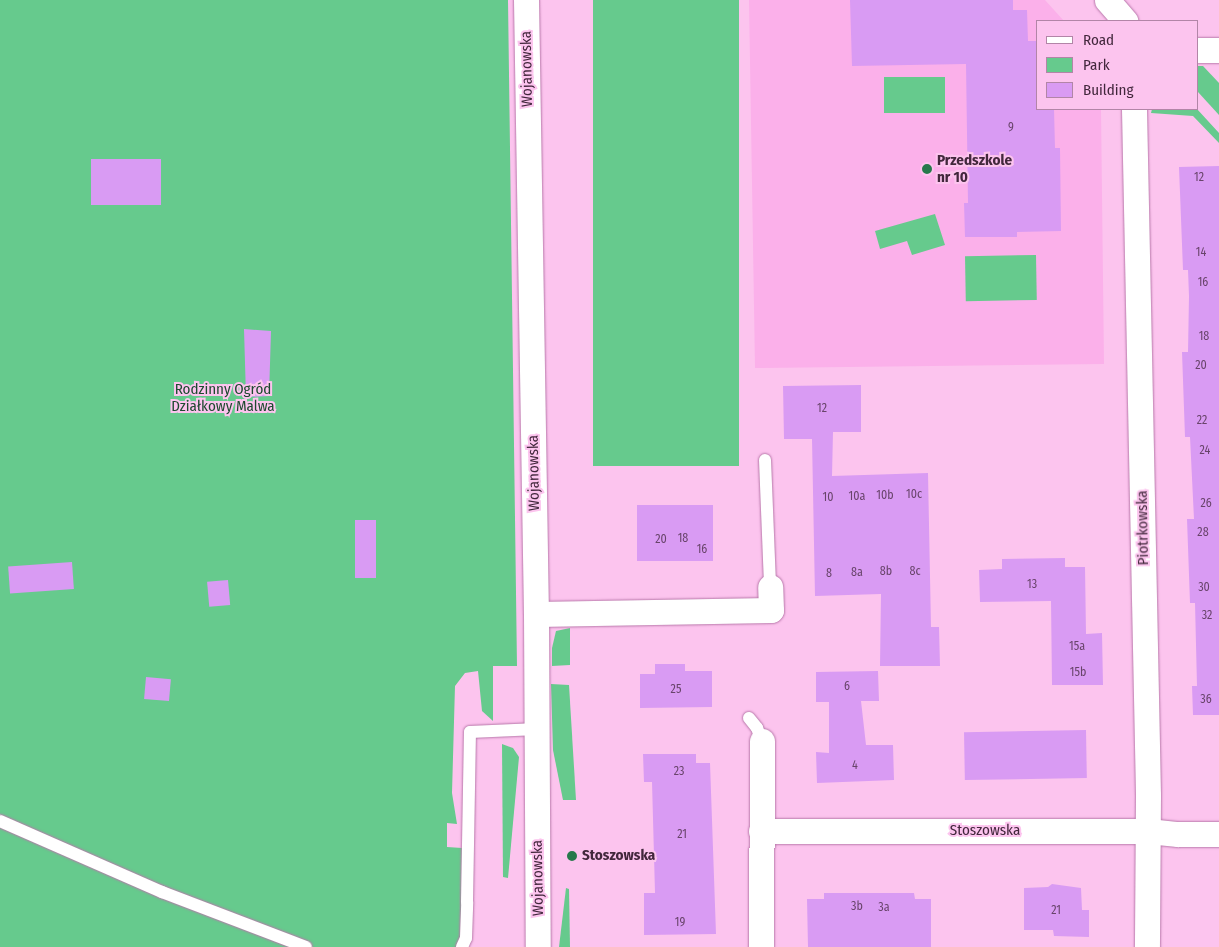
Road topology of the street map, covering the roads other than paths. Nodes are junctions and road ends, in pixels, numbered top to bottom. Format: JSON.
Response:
{"nodes":[{"id":1,"x":526,"y":0,"type":"edge"},
{"id":2,"x":1107,"y":0,"type":"edge"},
{"id":3,"x":1124,"y":20,"type":"edge"},
{"id":4,"x":1199,"y":50,"type":"edge"},
{"id":5,"x":1219,"y":50,"type":"edge"},
{"id":6,"x":1134,"y":110,"type":"edge"},
{"id":7,"x":765,"y":460,"type":"dead end"},
{"id":8,"x":770,"y":587,"type":"joint"},
{"id":9,"x":536,"y":614,"type":"junction"},
{"id":10,"x":749,"y":718,"type":"dead end"},
{"id":11,"x":536,"y":729,"type":"junction"},
{"id":12,"x":762,"y":741,"type":"joint"},
{"id":13,"x":0,"y":821,"type":"edge"},
{"id":14,"x":761,"y":831,"type":"junction"},
{"id":15,"x":1148,"y":831,"type":"junction"},
{"id":16,"x":1219,"y":834,"type":"edge"},
{"id":17,"x":306,"y":947,"type":"edge"},
{"id":18,"x":462,"y":947,"type":"edge"},
{"id":19,"x":538,"y":947,"type":"edge"},
{"id":20,"x":761,"y":947,"type":"edge"},
{"id":21,"x":1147,"y":947,"type":"edge"}],
"edges":[{"from":1,"to":9,"type":"street","name":"Wojanowska"},
{"from":2,"to":3,"type":"street"},
{"from":4,"to":5,"type":"street"},
{"from":6,"to":15,"type":"street","name":"Piotrkowska"},
{"from":7,"to":8,"type":"lane"},
{"from":8,"to":9,"type":"street"},
{"from":9,"to":11,"type":"street","name":"Wojanowska"},
{"from":10,"to":12,"type":"lane"},
{"from":11,"to":18,"type":"lane"},
{"from":11,"to":19,"type":"street","name":"Wojanowska"},
{"from":12,"to":14,"type":"street"},
{"from":13,"to":17,"type":"lane"},
{"from":14,"to":15,"type":"street","name":"Stoszowska"},
{"from":14,"to":20,"type":"street"},
{"from":15,"to":16,"type":"street","name":"Stoszowska"},
{"from":15,"to":21,"type":"street","name":"Piotrkowska"}]}
